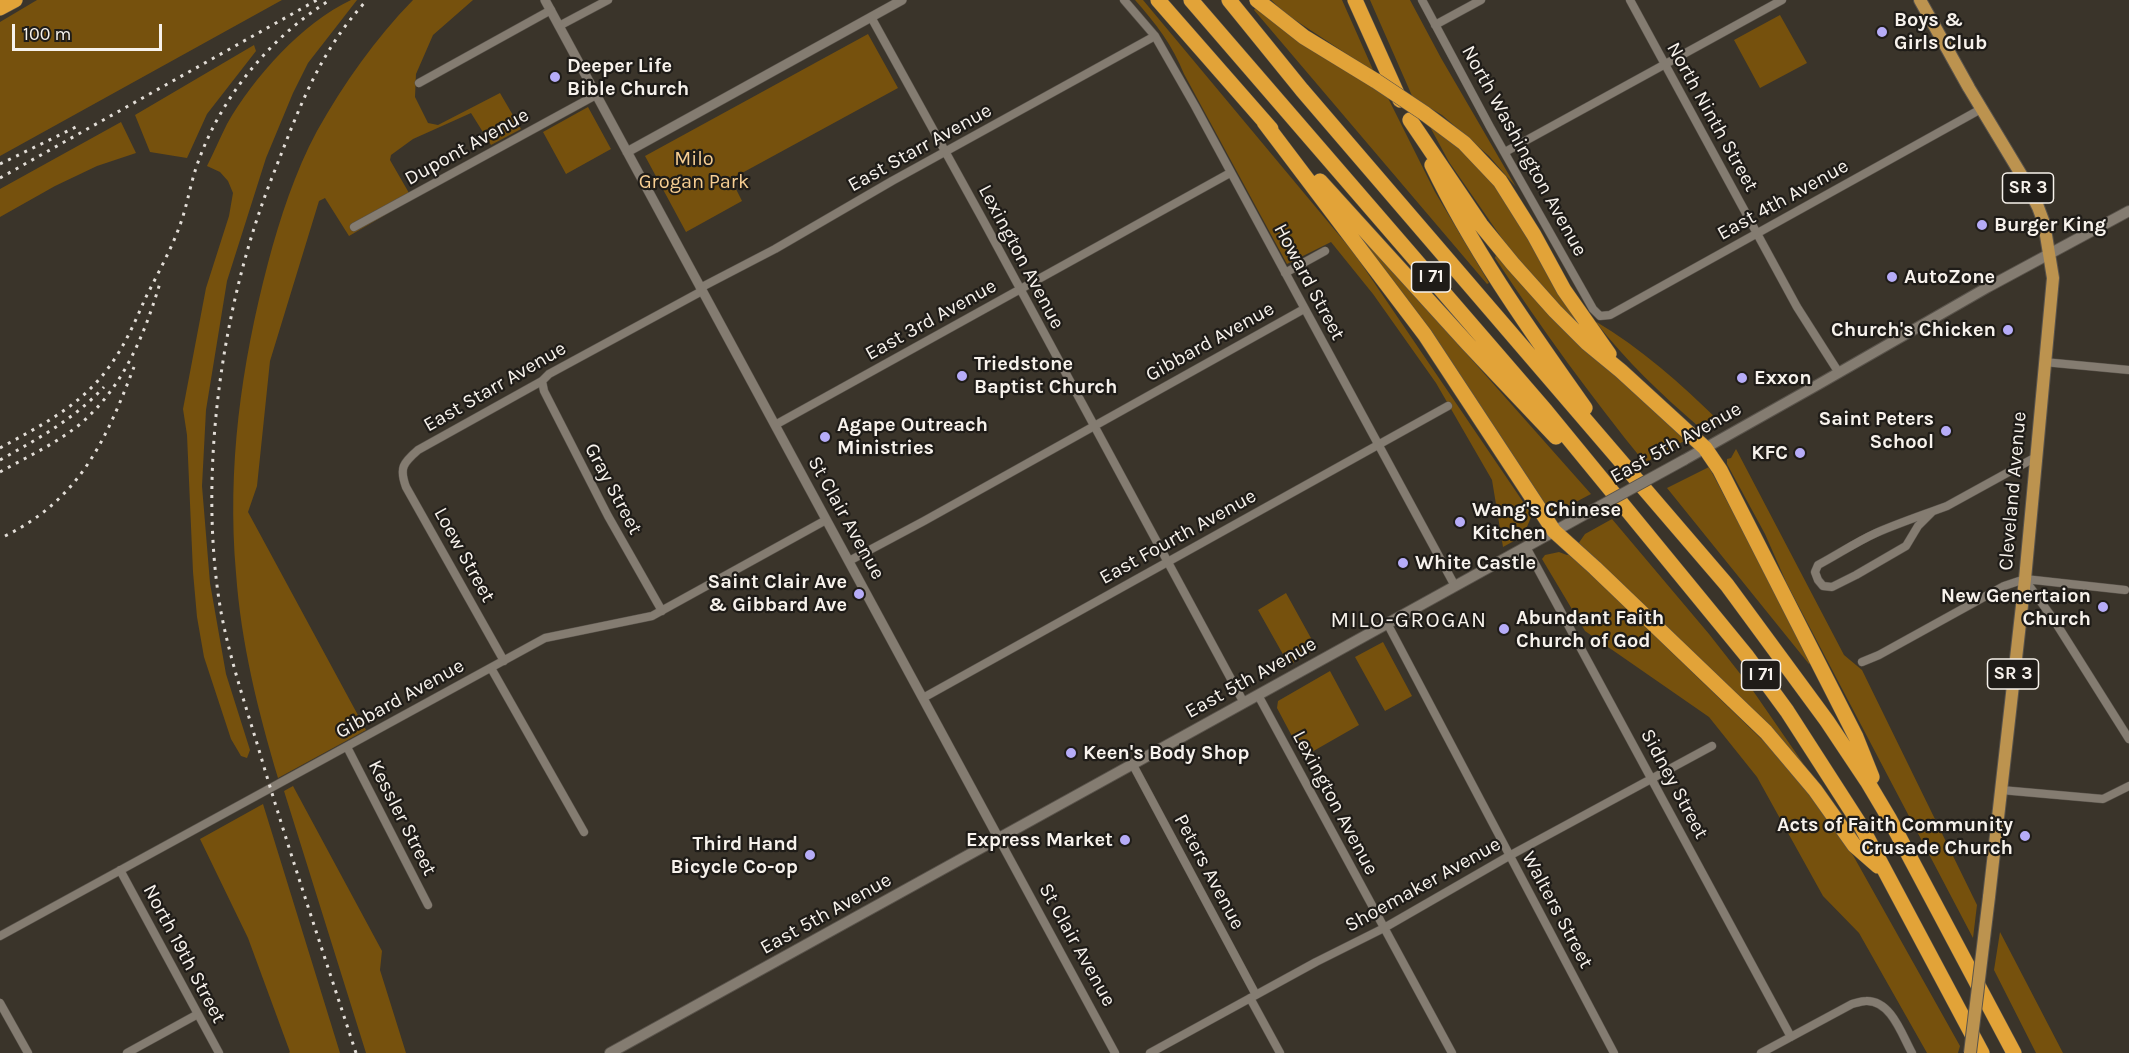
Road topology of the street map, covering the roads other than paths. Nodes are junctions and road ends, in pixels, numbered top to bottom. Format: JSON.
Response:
{"nodes":[{"id":1,"x":15,"y":0,"type":"edge"},
{"id":2,"x":545,"y":0,"type":"edge"},
{"id":3,"x":608,"y":0,"type":"edge"},
{"id":4,"x":902,"y":0,"type":"edge"},
{"id":5,"x":1124,"y":0,"type":"edge"},
{"id":6,"x":1158,"y":0,"type":"edge"},
{"id":7,"x":1191,"y":0,"type":"edge"},
{"id":8,"x":1229,"y":0,"type":"edge"},
{"id":9,"x":1257,"y":0,"type":"edge"},
{"id":10,"x":1355,"y":0,"type":"edge"},
{"id":11,"x":1422,"y":0,"type":"edge"},
{"id":12,"x":1481,"y":0,"type":"edge"},
{"id":13,"x":1630,"y":0,"type":"edge"},
{"id":14,"x":1782,"y":0,"type":"edge"},
{"id":15,"x":1920,"y":0,"type":"edge"},
{"id":16,"x":0,"y":8,"type":"edge"},
{"id":17,"x":550,"y":10,"type":"junction"},
{"id":18,"x":871,"y":17,"type":"junction"},
{"id":19,"x":1435,"y":25,"type":"junction"},
{"id":20,"x":559,"y":26,"type":"junction"},
{"id":21,"x":1155,"y":36,"type":"junction"},
{"id":22,"x":1665,"y":64,"type":"junction"},
{"id":23,"x":419,"y":83,"type":"dead end"},
{"id":24,"x":596,"y":95,"type":"junction"},
{"id":25,"x":1981,"y":109,"type":"junction"},
{"id":26,"x":1417,"y":116,"type":"junction"},
{"id":27,"x":1264,"y":122,"type":"junction"},
{"id":28,"x":627,"y":152,"type":"junction"},
{"id":29,"x":945,"y":152,"type":"junction"},
{"id":30,"x":1504,"y":152,"type":"junction"},
{"id":31,"x":1230,"y":173,"type":"junction"},
{"id":32,"x":2129,"y":211,"type":"edge"},
{"id":33,"x":354,"y":227,"type":"dead end"},
{"id":34,"x":1757,"y":233,"type":"junction"},
{"id":35,"x":1325,"y":251,"type":"dead end"},
{"id":36,"x":2050,"y":254,"type":"junction"},
{"id":37,"x":1285,"y":273,"type":"junction"},
{"id":38,"x":701,"y":290,"type":"junction"},
{"id":39,"x":1019,"y":290,"type":"junction"},
{"id":40,"x":1304,"y":309,"type":"junction"},
{"id":41,"x":1600,"y":316,"type":"joint"},
{"id":42,"x":2044,"y":362,"type":"junction"},
{"id":43,"x":1621,"y":370,"type":"junction"},
{"id":44,"x":2129,"y":370,"type":"edge"},
{"id":45,"x":1839,"y":373,"type":"junction"},
{"id":46,"x":542,"y":381,"type":"junction"},
{"id":47,"x":1448,"y":406,"type":"dead end"},
{"id":48,"x":775,"y":425,"type":"junction"},
{"id":49,"x":1094,"y":425,"type":"junction"},
{"id":50,"x":1379,"y":444,"type":"junction"},
{"id":51,"x":1705,"y":447,"type":"junction"},
{"id":52,"x":2036,"y":457,"type":"junction"},
{"id":53,"x":404,"y":464,"type":"joint"},
{"id":54,"x":1627,"y":467,"type":"junction"},
{"id":55,"x":1609,"y":490,"type":"junction"},
{"id":56,"x":1932,"y":512,"type":"junction"},
{"id":57,"x":826,"y":520,"type":"junction"},
{"id":58,"x":1554,"y":531,"type":"junction"},
{"id":59,"x":1526,"y":547,"type":"junction"},
{"id":60,"x":849,"y":561,"type":"junction"},
{"id":61,"x":1168,"y":562,"type":"junction"},
{"id":62,"x":2025,"y":579,"type":"junction"},
{"id":63,"x":1455,"y":586,"type":"junction"},
{"id":64,"x":2125,"y":590,"type":"dead end"},
{"id":65,"x":662,"y":610,"type":"junction"},
{"id":66,"x":1387,"y":623,"type":"junction"},
{"id":67,"x":504,"y":661,"type":"junction"},
{"id":68,"x":1862,"y":662,"type":"dead end"},
{"id":69,"x":491,"y":668,"type":"junction"},
{"id":70,"x":1258,"y":695,"type":"junction"},
{"id":71,"x":923,"y":698,"type":"junction"},
{"id":72,"x":1244,"y":703,"type":"junction"},
{"id":73,"x":2129,"y":739,"type":"edge"},
{"id":74,"x":1712,"y":746,"type":"dead end"},
{"id":75,"x":347,"y":747,"type":"junction"},
{"id":76,"x":1132,"y":765,"type":"junction"},
{"id":77,"x":1652,"y":777,"type":"junction"},
{"id":78,"x":2129,"y":786,"type":"edge"},
{"id":79,"x":2001,"y":790,"type":"junction"},
{"id":80,"x":1889,"y":818,"type":"junction"},
{"id":81,"x":584,"y":832,"type":"dead end"},
{"id":82,"x":999,"y":839,"type":"junction"},
{"id":83,"x":1509,"y":856,"type":"junction"},
{"id":84,"x":120,"y":870,"type":"junction"},
{"id":85,"x":1889,"y":877,"type":"junction"},
{"id":86,"x":428,"y":905,"type":"dead end"},
{"id":87,"x":1384,"y":928,"type":"junction"},
{"id":88,"x":0,"y":936,"type":"edge"},
{"id":89,"x":1253,"y":996,"type":"junction"},
{"id":90,"x":0,"y":1003,"type":"edge"},
{"id":91,"x":198,"y":1014,"type":"junction"},
{"id":92,"x":1791,"y":1037,"type":"junction"},
{"id":93,"x":28,"y":1053,"type":"edge"},
{"id":94,"x":128,"y":1053,"type":"edge"},
{"id":95,"x":219,"y":1053,"type":"edge"},
{"id":96,"x":610,"y":1053,"type":"edge"},
{"id":97,"x":1115,"y":1053,"type":"edge"},
{"id":98,"x":1150,"y":1053,"type":"edge"},
{"id":99,"x":1280,"y":1053,"type":"edge"},
{"id":100,"x":1452,"y":1053,"type":"edge"},
{"id":101,"x":1614,"y":1053,"type":"edge"},
{"id":102,"x":1761,"y":1053,"type":"edge"},
{"id":103,"x":1912,"y":1053,"type":"edge"},
{"id":104,"x":1970,"y":1053,"type":"edge"},
{"id":105,"x":1982,"y":1053,"type":"edge"},
{"id":106,"x":2014,"y":1053,"type":"edge"}],
"edges":[{"from":1,"to":16,"type":"highway"},
{"from":2,"to":17,"type":"street","name":"St Clair Avenue"},
{"from":3,"to":20,"type":"street"},
{"from":4,"to":18,"type":"street"},
{"from":5,"to":21,"type":"street","name":"Howard Street"},
{"from":6,"to":27,"type":"highway"},
{"from":7,"to":55,"type":"highway","number":"I 71"},
{"from":8,"to":54,"type":"highway","number":"I 71"},
{"from":9,"to":26,"type":"highway","bridge":true},
{"from":10,"to":26,"type":"highway"},
{"from":11,"to":19,"type":"street","name":"North Washington Avenue"},
{"from":12,"to":19,"type":"street"},
{"from":13,"to":22,"type":"street","name":"North Ninth Street"},
{"from":14,"to":22,"type":"street"},
{"from":15,"to":25,"type":"main road","name":"Cleveland Avenue","number":"SR 3"},
{"from":17,"to":20,"type":"street","name":"St Clair Avenue"},
{"from":17,"to":23,"type":"street"},
{"from":18,"to":28,"type":"street"},
{"from":18,"to":29,"type":"street","name":"Lexington Avenue"},
{"from":19,"to":30,"type":"street","name":"North Washington Avenue"},
{"from":20,"to":24,"type":"street","name":"St Clair Avenue"},
{"from":21,"to":29,"type":"street","name":"East Starr Avenue"},
{"from":21,"to":31,"type":"street","name":"Howard Street"},
{"from":22,"to":30,"type":"street"},
{"from":22,"to":34,"type":"street","name":"North Ninth Street"},
{"from":24,"to":28,"type":"street","name":"St Clair Avenue"},
{"from":24,"to":33,"type":"street","name":"Dupont Avenue"},
{"from":25,"to":34,"type":"street","name":"East 4th Avenue"},
{"from":25,"to":36,"type":"main road","name":"Cleveland Avenue","number":"SR 3"},
{"from":26,"to":43,"type":"highway"},
{"from":26,"to":43,"type":"highway"},
{"from":26,"to":54,"type":"highway"},
{"from":27,"to":55,"type":"highway"},
{"from":27,"to":58,"type":"highway"},
{"from":28,"to":38,"type":"street","name":"St Clair Avenue"},
{"from":29,"to":38,"type":"street","name":"East Starr Avenue"},
{"from":29,"to":39,"type":"street","name":"Lexington Avenue"},
{"from":30,"to":41,"type":"street","name":"North Washington Avenue"},
{"from":31,"to":37,"type":"street","name":"Howard Street"},
{"from":31,"to":39,"type":"street","name":"East 3rd Avenue"},
{"from":32,"to":36,"type":"main road","name":"East 5th Avenue"},
{"from":34,"to":41,"type":"street","name":"East 4th Avenue"},
{"from":34,"to":45,"type":"street","name":"North Ninth Street"},
{"from":35,"to":37,"type":"street"},
{"from":36,"to":42,"type":"main road","name":"Cleveland Avenue","number":"SR 3"},
{"from":36,"to":45,"type":"main road","name":"East 5th Avenue"},
{"from":37,"to":40,"type":"street","name":"Howard Street"},
{"from":38,"to":46,"type":"street","name":"East Starr Avenue"},
{"from":38,"to":48,"type":"street","name":"St Clair Avenue"},
{"from":39,"to":48,"type":"street","name":"East 3rd Avenue"},
{"from":39,"to":49,"type":"street","name":"Lexington Avenue"},
{"from":40,"to":49,"type":"street","name":"Gibbard Avenue"},
{"from":40,"to":50,"type":"street","name":"Howard Street"},
{"from":42,"to":44,"type":"street"},
{"from":42,"to":52,"type":"main road","name":"Cleveland Avenue","number":"SR 3"},
{"from":43,"to":51,"type":"highway"},
{"from":45,"to":51,"type":"main road","name":"East 5th Avenue"},
{"from":46,"to":53,"type":"street","name":"East Starr Avenue"},
{"from":46,"to":65,"type":"street","name":"Gray Street"},
{"from":47,"to":50,"type":"street","name":"East Fourth Avenue"},
{"from":48,"to":57,"type":"street","name":"St Clair Avenue"},
{"from":49,"to":60,"type":"street","name":"Gibbard Avenue"},
{"from":49,"to":61,"type":"street","name":"Lexington Avenue"},
{"from":50,"to":61,"type":"street","name":"East Fourth Avenue"},
{"from":50,"to":63,"type":"street","name":"Howard Street"},
{"from":51,"to":58,"type":"main road","name":"East 5th Avenue","bridge":true},
{"from":51,"to":80,"type":"highway"},
{"from":52,"to":56,"type":"street"},
{"from":52,"to":62,"type":"main road","name":"Cleveland Avenue","number":"SR 3"},
{"from":53,"to":67,"type":"street","name":"Loew Street"},
{"from":54,"to":80,"type":"highway","number":"I 71"},
{"from":55,"to":85,"type":"highway","number":"I 71"},
{"from":56,"to":56,"type":"street"},
{"from":57,"to":60,"type":"street","name":"St Clair Avenue"},
{"from":57,"to":65,"type":"street","name":"Gibbard Avenue"},
{"from":58,"to":59,"type":"main road","name":"East 5th Avenue"},
{"from":58,"to":85,"type":"highway"},
{"from":59,"to":63,"type":"main road","name":"East 5th Avenue"},
{"from":59,"to":77,"type":"street","name":"Sidney Street"},
{"from":60,"to":71,"type":"street","name":"St Clair Avenue"},
{"from":61,"to":71,"type":"street","name":"East Fourth Avenue"},
{"from":61,"to":72,"type":"street","name":"Lexington Avenue"},
{"from":62,"to":64,"type":"street"},
{"from":62,"to":68,"type":"street"},
{"from":62,"to":73,"type":"street"},
{"from":62,"to":79,"type":"main road","name":"Cleveland Avenue","number":"SR 3"},
{"from":63,"to":66,"type":"main road","name":"East 5th Avenue"},
{"from":65,"to":67,"type":"street","name":"Gibbard Avenue"},
{"from":66,"to":70,"type":"main road","name":"East 5th Avenue"},
{"from":66,"to":83,"type":"street","name":"Walters Street"},
{"from":67,"to":69,"type":"street","name":"Gibbard Avenue"},
{"from":69,"to":75,"type":"street","name":"Gibbard Avenue"},
{"from":69,"to":81,"type":"street"},
{"from":70,"to":72,"type":"main road","name":"East 5th Avenue"},
{"from":70,"to":87,"type":"street","name":"Lexington Avenue"},
{"from":71,"to":82,"type":"street","name":"St Clair Avenue"},
{"from":72,"to":76,"type":"main road","name":"East 5th Avenue"},
{"from":74,"to":77,"type":"street","name":"Shoemaker Avenue"},
{"from":75,"to":84,"type":"street","name":"Gibbard Avenue"},
{"from":75,"to":86,"type":"street","name":"Kessler Street"},
{"from":76,"to":82,"type":"main road","name":"East 5th Avenue"},
{"from":76,"to":89,"type":"street","name":"Peters Avenue"},
{"from":77,"to":83,"type":"street","name":"Shoemaker Avenue"},
{"from":77,"to":92,"type":"street","name":"Sidney Street"},
{"from":78,"to":79,"type":"street"},
{"from":79,"to":104,"type":"main road","name":"Cleveland Avenue","number":"SR 3","bridge":true},
{"from":80,"to":106,"type":"highway","number":"I 71"},
{"from":82,"to":96,"type":"main road","name":"East 5th Avenue"},
{"from":82,"to":97,"type":"street","name":"St Clair Avenue"},
{"from":83,"to":87,"type":"street","name":"Shoemaker Avenue"},
{"from":83,"to":101,"type":"street","name":"Walters Street"},
{"from":84,"to":88,"type":"street","name":"Gibbard Avenue"},
{"from":84,"to":91,"type":"street","name":"North 19th Street"},
{"from":85,"to":105,"type":"highway","number":"I 71"},
{"from":87,"to":89,"type":"street","name":"Shoemaker Avenue"},
{"from":87,"to":100,"type":"street","name":"Lexington Avenue"},
{"from":89,"to":98,"type":"street","name":"Shoemaker Avenue"},
{"from":89,"to":99,"type":"street","name":"Peters Avenue"},
{"from":90,"to":93,"type":"street"},
{"from":91,"to":94,"type":"street"},
{"from":91,"to":95,"type":"street","name":"North 19th Street"},
{"from":92,"to":102,"type":"street"},
{"from":92,"to":103,"type":"street"}]}
